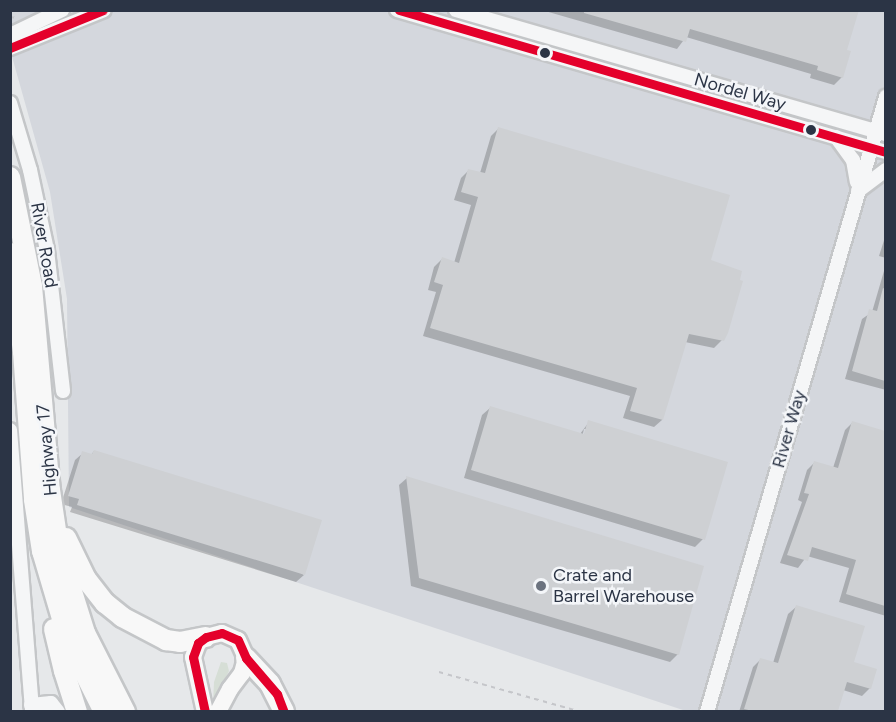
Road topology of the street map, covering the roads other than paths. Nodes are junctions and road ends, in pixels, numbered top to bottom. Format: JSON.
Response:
{"nodes":[{"id":1,"x":62,"y":10,"type":"edge"},
{"id":2,"x":104,"y":10,"type":"edge"},
{"id":3,"x":397,"y":10,"type":"edge"},
{"id":4,"x":456,"y":10,"type":"edge"},
{"id":5,"x":492,"y":16,"type":"edge"},
{"id":6,"x":38,"y":21,"type":"junction"},
{"id":7,"x":10,"y":24,"type":"edge"},
{"id":8,"x":483,"y":34,"type":"junction"},
{"id":9,"x":10,"y":35,"type":"edge"},
{"id":10,"x":10,"y":48,"type":"edge"},
{"id":11,"x":885,"y":97,"type":"edge"},
{"id":12,"x":10,"y":103,"type":"edge"},
{"id":13,"x":880,"y":133,"type":"edge"},
{"id":14,"x":836,"y":136,"type":"junction"},
{"id":15,"x":870,"y":147,"type":"junction"},
{"id":16,"x":885,"y":152,"type":"edge"},
{"id":17,"x":885,"y":170,"type":"edge"},
{"id":18,"x":10,"y":177,"type":"edge"},
{"id":19,"x":858,"y":191,"type":"junction"},
{"id":20,"x":10,"y":253,"type":"edge"},
{"id":21,"x":63,"y":391,"type":"dead end"},
{"id":22,"x":10,"y":430,"type":"edge"},
{"id":23,"x":50,"y":490,"type":"junction"},
{"id":24,"x":46,"y":570,"type":"junction"},
{"id":25,"x":206,"y":636,"type":"junction"},
{"id":26,"x":246,"y":658,"type":"junction"},
{"id":27,"x":31,"y":708,"type":"edge"},
{"id":28,"x":58,"y":711,"type":"edge"},
{"id":29,"x":77,"y":711,"type":"edge"},
{"id":30,"x":104,"y":711,"type":"edge"},
{"id":31,"x":125,"y":711,"type":"edge"},
{"id":32,"x":205,"y":711,"type":"edge"},
{"id":33,"x":218,"y":711,"type":"edge"},
{"id":34,"x":284,"y":711,"type":"edge"},
{"id":35,"x":707,"y":711,"type":"edge"}],
"edges":[{"from":1,"to":6,"type":"street"},
{"from":2,"to":10,"type":"street"},
{"from":3,"to":8,"type":"street","name":"Nordel Way"},
{"from":4,"to":5,"type":"street","name":"Nordel Way"},
{"from":5,"to":8,"type":"street"},
{"from":5,"to":13,"type":"street","name":"Nordel Way"},
{"from":6,"to":7,"type":"street"},
{"from":6,"to":9,"type":"street"},
{"from":8,"to":14,"type":"street","name":"Nordel Way"},
{"from":11,"to":13,"type":"street","name":"River Way"},
{"from":12,"to":21,"type":"street","name":"River Road"},
{"from":13,"to":15,"type":"street","name":"River Way"},
{"from":14,"to":15,"type":"street","name":"Nordel Way"},
{"from":14,"to":19,"type":"street"},
{"from":15,"to":16,"type":"street","name":"Nordel Way"},
{"from":15,"to":19,"type":"street","name":"River Way"},
{"from":17,"to":19,"type":"street"},
{"from":18,"to":23,"type":"highway","name":"Highway 17"},
{"from":19,"to":35,"type":"street","name":"River Way"},
{"from":20,"to":24,"type":"highway","name":"Highway 17"},
{"from":22,"to":27,"type":"street"},
{"from":23,"to":25,"type":"highway"},
{"from":23,"to":31,"type":"highway","name":"Highway 17"},
{"from":24,"to":29,"type":"highway"},
{"from":24,"to":30,"type":"highway","name":"Highway 17"},
{"from":25,"to":26,"type":"main road"},
{"from":25,"to":32,"type":"main road"},
{"from":26,"to":33,"type":"main road"},
{"from":26,"to":34,"type":"highway"},
{"from":27,"to":28,"type":"street"}]}
